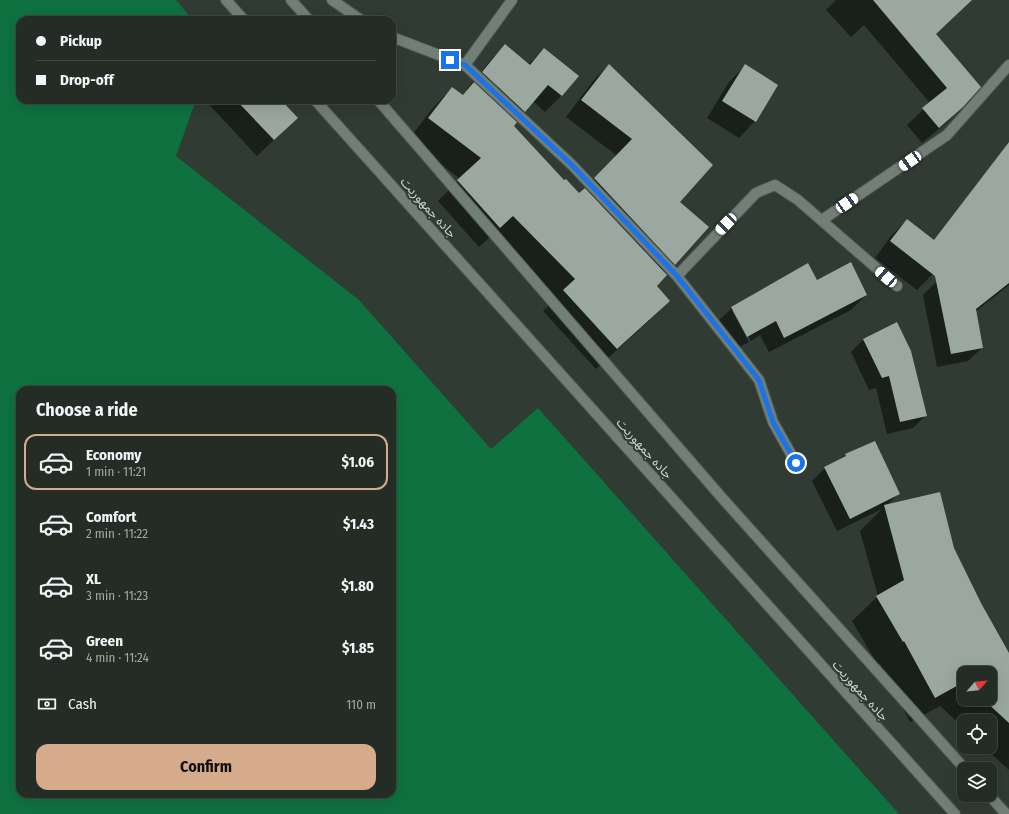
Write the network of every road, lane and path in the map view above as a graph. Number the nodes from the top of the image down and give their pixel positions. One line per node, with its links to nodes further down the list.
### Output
1 (226, 0): 5 (main road)
2 (291, 0): 6 (main road)
3 (332, 0): 7 (main road)
4 (512, 0): 9 (main road)
5 (240, 16)
6 (305, 16)
7 (355, 16)
8 (396, 39): 9 (main road)
9 (465, 65): 14 (main road)
10 (1009, 65): 13 (main road)
11 (319, 104): 19 (main road, جاده جمهوریت)
12 (381, 104): 17 (main road, جاده جمهوریت)
13 (822, 220): 14 (main road); 15 (main road)
14 (677, 276): 16 (main road)
15 (897, 286)
16 (796, 463)
17 (959, 762)
18 (995, 802): 20 (main road)
19 (955, 814)
20 (1006, 814)

